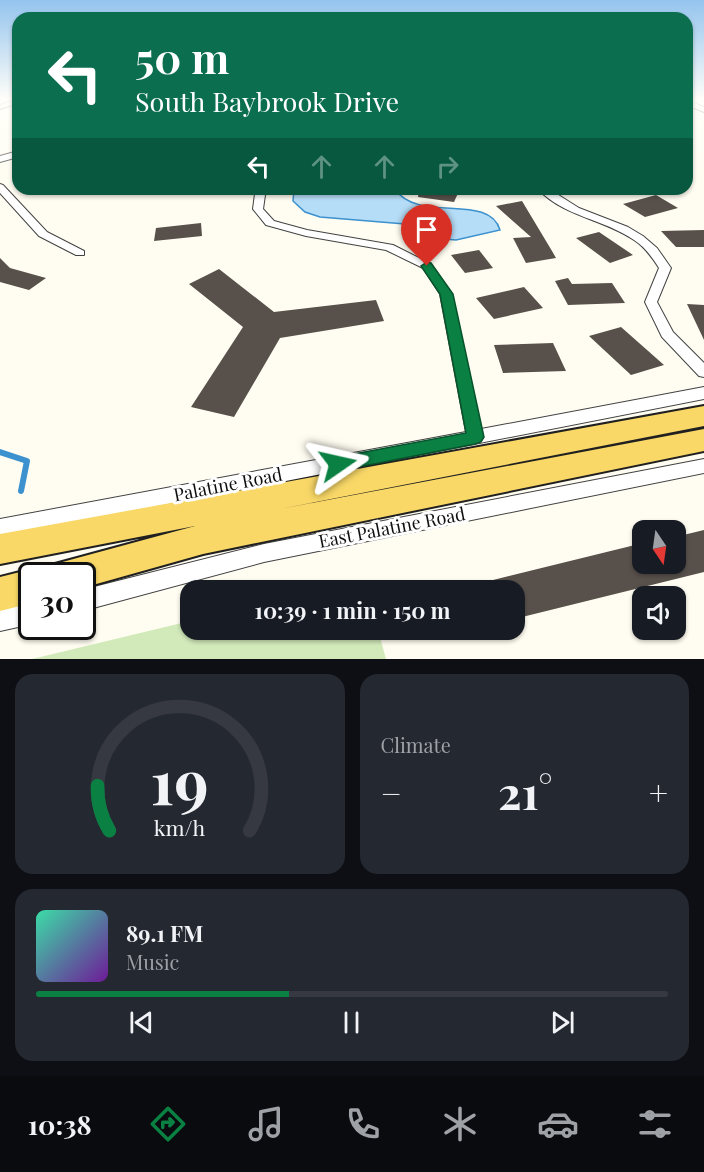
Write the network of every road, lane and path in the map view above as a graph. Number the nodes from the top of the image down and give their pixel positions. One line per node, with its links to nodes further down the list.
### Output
1 (0, 188): 4 (street)
2 (260, 195): 8 (street)
3 (550, 195): 5 (street)
4 (80, 253)
5 (704, 372)
6 (704, 393): 8 (street, Palatine Road)
7 (704, 416): 12 (main road, Palatine Road)
8 (475, 437): 11 (street, Palatine Road)
9 (704, 440): 13 (main road)
10 (704, 466): 16 (street, East Palatine Road)
11 (0, 528)
12 (0, 549)
13 (96, 568)
14 (18, 590): 15 (main road)
15 (0, 594)
16 (96, 597)
17 (18, 616): 18 (street)
18 (0, 620)

